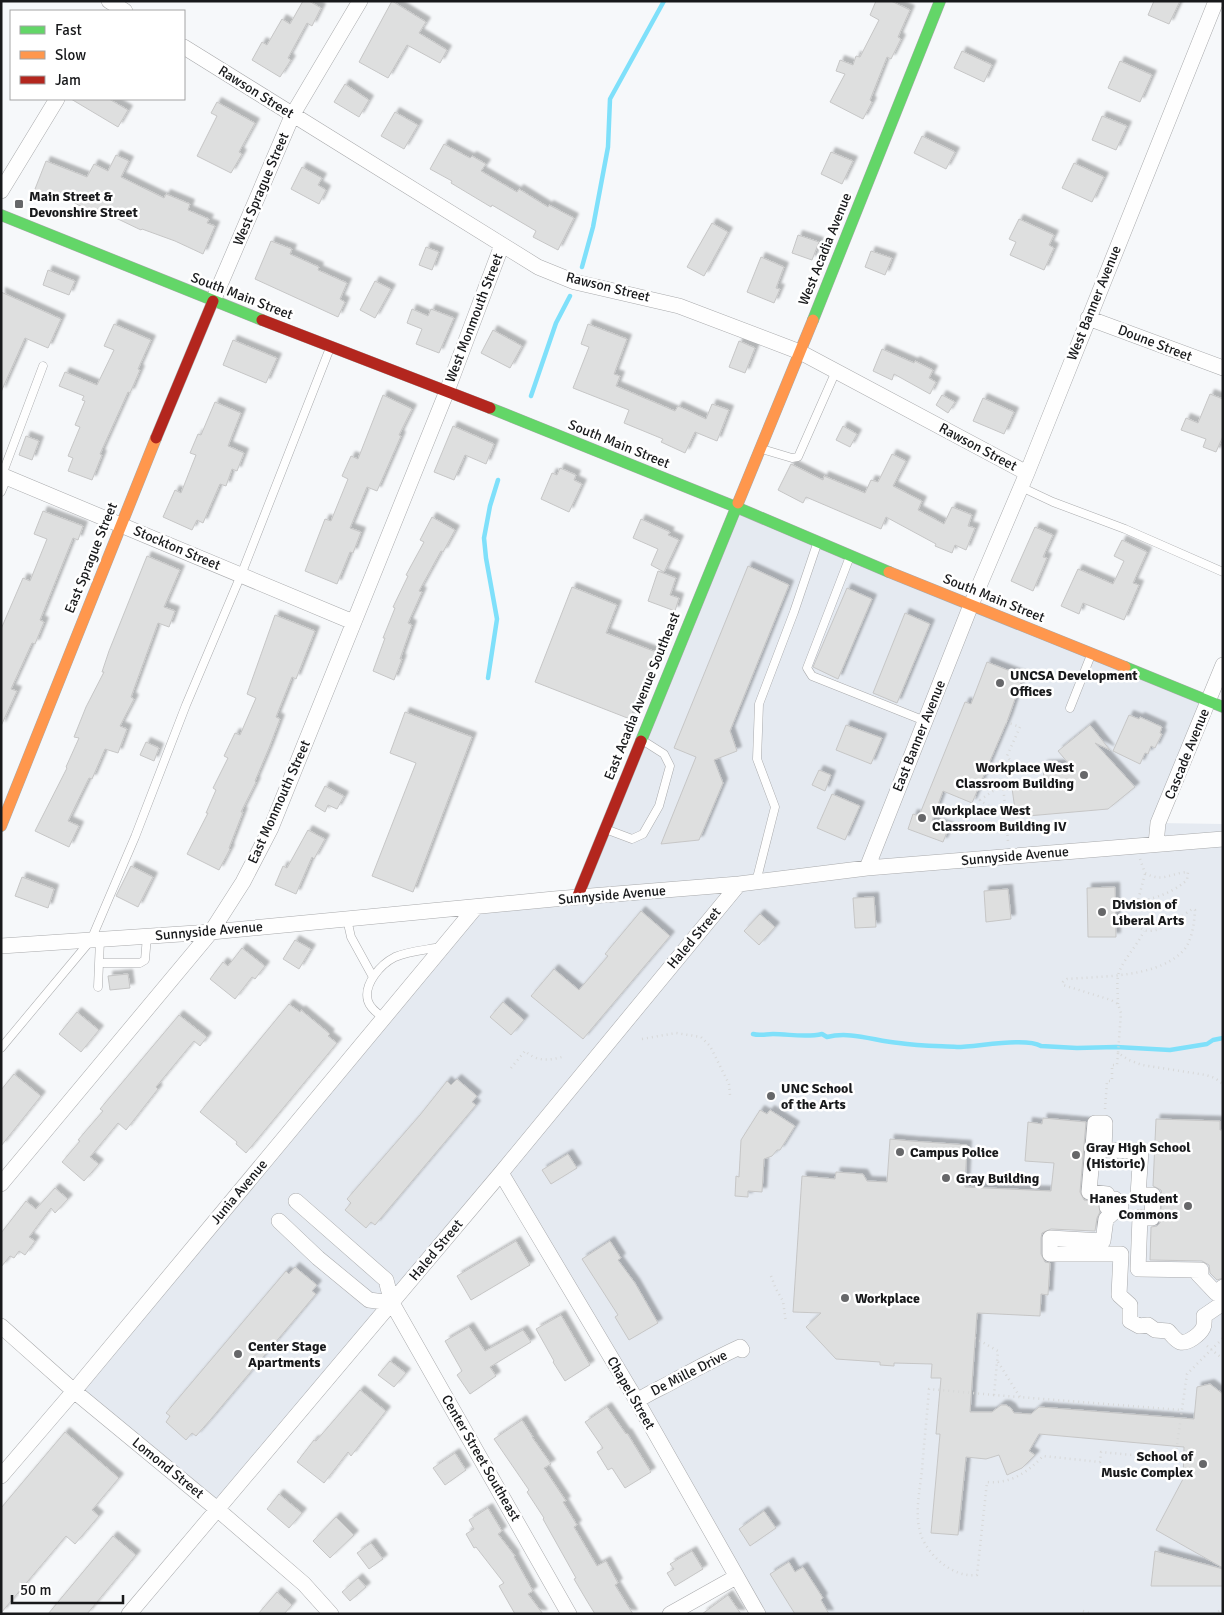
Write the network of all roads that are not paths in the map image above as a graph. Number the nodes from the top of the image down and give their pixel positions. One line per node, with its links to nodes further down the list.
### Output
1 (360, 1): 6 (street, West Sprague Street)
2 (940, 1): 13 (main road, West Acadia Avenue)
3 (1216, 1): 11 (street, West Banner Avenue)
4 (185, 48): 6 (street, Rawson Street)
5 (56, 100): 7 (street)
6 (293, 114): 9 (street, Rawson Street); 10 (street, West Sprague Street)
7 (1, 192)
8 (1, 215): 10 (main road, South Main Street)
9 (502, 246): 13 (street, Rawson Street); 17 (street, West Monmouth Street)
10 (213, 302): 12 (main road, South Main Street); 23 (main road, East Sprague Street)
11 (1088, 318): 15 (street, Doune Street); 20 (street, West Banner Avenue)
12 (331, 347): 17 (main road, South Main Street); 27 (lane)
13 (800, 352): 16 (street, Rawson Street); 18 (main road, West Acadia Avenue)
14 (43, 366): 19 (lane)
15 (1223, 368)
16 (836, 371): 18 (lane); 20 (street, Rawson Street)
17 (446, 391): 22 (main road, South Main Street); 29 (street, East Monmouth Street)
18 (760, 448): 22 (main road, West Acadia Avenue)
19 (3, 476): 21 (lane); 23 (street, Stockton Street)
20 (1024, 480): 26 (lane); 28 (street, West Banner Avenue)
21 (1, 492)
22 (736, 507): 24 (main road, South Main Street); 36 (main road, East Acadia Avenue Southeast)
23 (120, 525): 27 (street, Stockton Street); 37 (main road, East Sprague Street)
24 (817, 543): 25 (main road, South Main Street); 42 (lane)
25 (850, 556): 28 (main road, South Main Street); 35 (lane)
26 (1223, 572)
27 (241, 575): 29 (street, Stockton Street); 49 (lane)
28 (971, 605): 30 (main road, South Main Street); 35 (street, East Banner Avenue)
29 (353, 622): 47 (street, East Monmouth Street)
30 (1091, 654): 32 (main road, South Main Street); 34 (lane)
31 (1223, 665): 32 (street, Cascade Avenue)
32 (1208, 701): 33 (main road, South Main Street); 40 (street, Cascade Avenue)
33 (1223, 707)
34 (1070, 708)
35 (925, 721): 41 (street, East Banner Avenue)
36 (640, 739): 38 (main road, East Acadia Avenue Southeast); 38 (lane)
37 (1, 826)
38 (604, 828): 44 (main road, East Acadia Avenue Southeast)
39 (1223, 839): 40 (street, Sunnyside Avenue)
40 (1156, 844): 41 (street, Sunnyside Avenue)
41 (867, 868): 42 (street, Sunnyside Avenue)
42 (756, 882): 43 (street, Sunnyside Avenue)
43 (739, 884): 44 (street, Sunnyside Avenue); 57 (street, Haled Street)
44 (576, 898): 45 (street, Sunnyside Avenue)
45 (476, 907): 46 (street, Sunnyside Avenue); 51 (street, Junia Avenue)
46 (347, 919): 47 (street, Sunnyside Avenue); 53 (lane)
47 (211, 932): 48 (street, Sunnyside Avenue); 58 (street, East Monmouth Street)
48 (148, 936): 49 (street, Sunnyside Avenue); 52 (lane)
49 (96, 940): 50 (street, Sunnyside Avenue); 52 (lane); 56 (lane)
50 (1, 946)
51 (443, 946): 53 (lane); 55 (street, Junia Avenue)
52 (99, 963): 54 (lane)
53 (373, 977): 55 (lane)
54 (98, 987)
55 (384, 1018): 66 (street, Junia Avenue)
56 (1, 1048)
57 (501, 1173): 63 (street, Haled Street); 67 (street, Chapel Street)
58 (1, 1184)
59 (296, 1201): 63 (street, Center Street Southeast)
60 (279, 1221): 63 (street)
61 (1223, 1287): 62 (street)
62 (1223, 1302)
63 (392, 1303): 69 (street, Haled Street); 73 (street, Center Street Southeast)
64 (1, 1326): 66 (street, Lomond Street)
65 (742, 1350): 67 (street, De Mille Drive)
66 (74, 1391): 68 (street, Junia Avenue); 69 (street, Lomond Street)
67 (637, 1401): 70 (street, Chapel Street)
68 (1, 1476)
69 (218, 1509): 71 (street, Haled Street); 72 (street, Lomond Street)
70 (736, 1577): 74 (street); 75 (street, Chapel Street)
71 (129, 1614)
72 (331, 1614)
73 (570, 1614)
74 (670, 1614)
75 (758, 1614)

